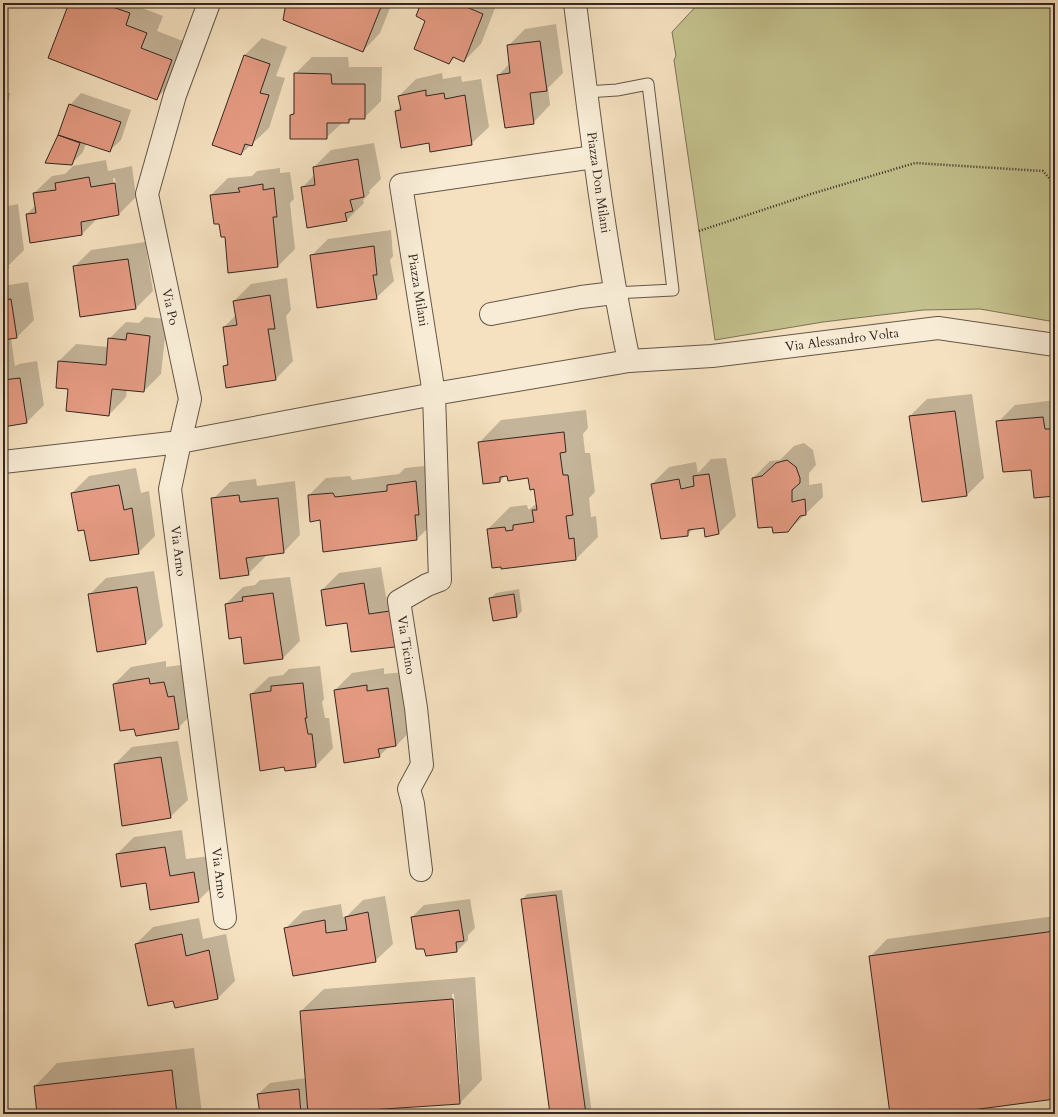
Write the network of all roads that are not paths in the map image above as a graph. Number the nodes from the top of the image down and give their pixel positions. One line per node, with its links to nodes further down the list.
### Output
1 (209, 3): 10 (street, Via Po)
2 (575, 3): 3 (street, Piazza Don Milani)
3 (586, 92): 4 (street, Piazza Don Milani); 5 (lane)
4 (594, 158): 5 (street, Piazza Don Milani); 9 (street, Piazza Milani)
5 (614, 293): 6 (street); 8 (street, Piazza Don Milani)
6 (491, 314)
7 (1055, 345): 8 (street, Via Alessandro Volta)
8 (629, 361): 9 (street)
9 (434, 394): 10 (street); 12 (street, Via Ticino)
10 (180, 442): 11 (street); 13 (street, Via Arno)
11 (3, 462)
12 (421, 870)
13 (225, 918)

